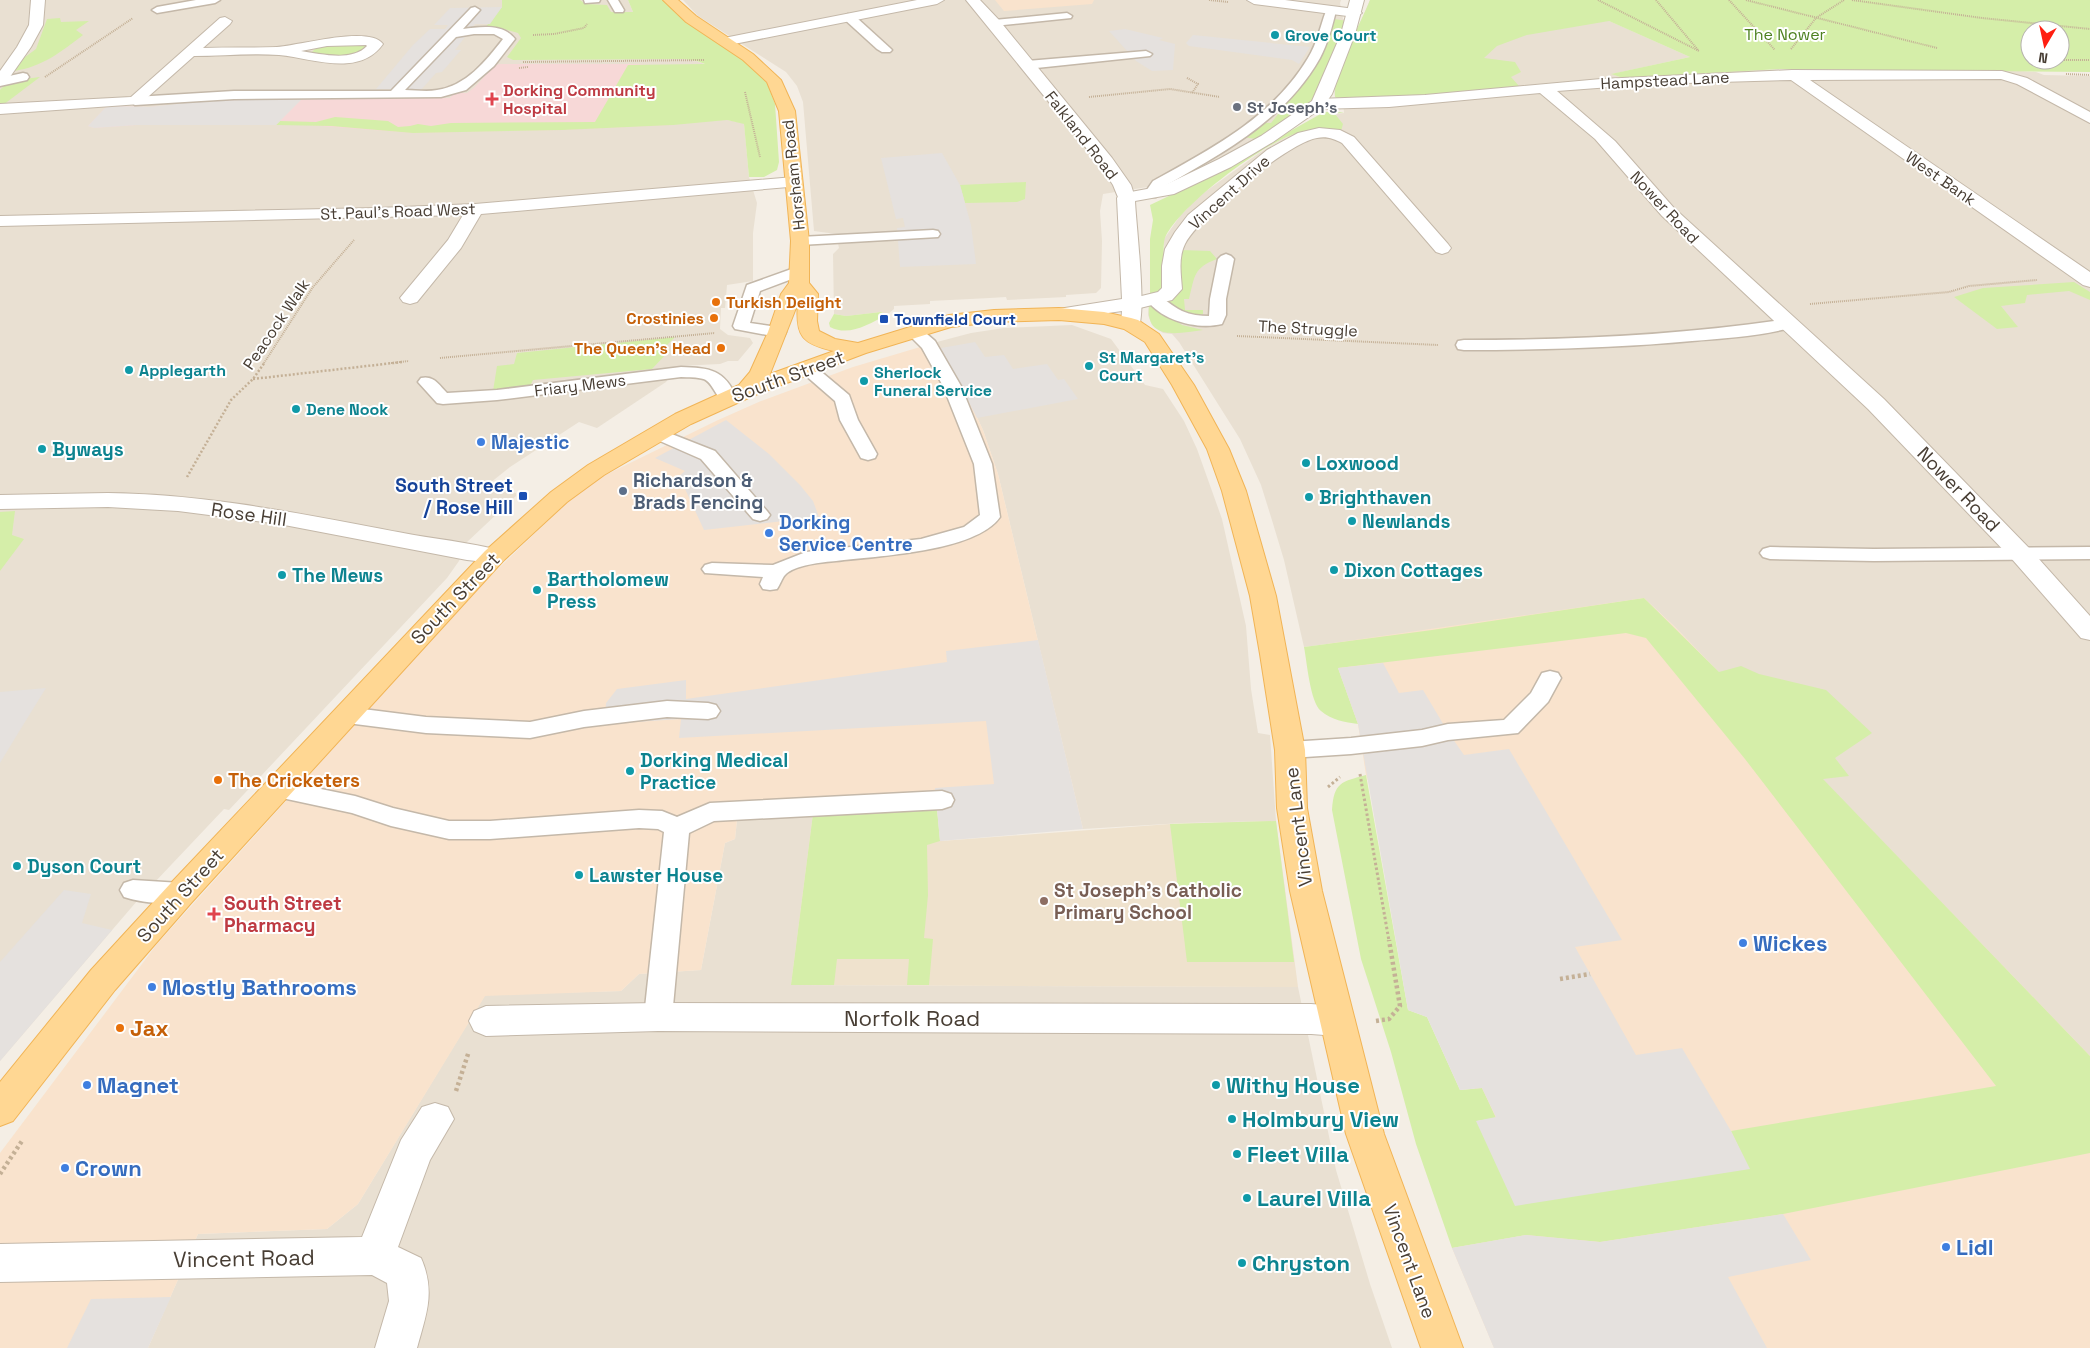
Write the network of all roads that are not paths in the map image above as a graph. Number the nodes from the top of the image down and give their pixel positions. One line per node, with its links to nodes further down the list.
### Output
1 (38, 0): 26 (street)
2 (215, 0): 12 (lane)
3 (595, 0): 9 (lane)
4 (613, 0): 14 (lane)
5 (670, 0): 22 (main road, Horsham Road)
6 (937, 0): 15 (street)
7 (973, 0): 20 (street, Falkland Road)
8 (1254, 0): 16 (street)
9 (589, 1)
10 (855, 2): 15 (street)
11 (1356, 7): 16 (street); 36 (street)
12 (157, 10)
13 (475, 10): 21 (lane)
14 (619, 10)
15 (883, 10): 18 (street)
16 (1331, 11): 40 (lane)
17 (1067, 16): 20 (lane)
18 (848, 17): 22 (street); 24 (lane)
19 (225, 21): 25 (street)
20 (994, 22): 29 (street, Falkland Road)
21 (452, 34): 34 (lane); 34 (lane)
22 (724, 42): 39 (main road, Horsham Road)
23 (279, 50): 23 (street); 25 (street)
24 (886, 50)
25 (190, 52): 35 (street)
26 (20, 53): 28 (street); 32 (street)
27 (1146, 54): 29 (lane)
28 (0, 55)
29 (1027, 65): 41 (street, Falkland Road)
30 (1792, 74): 33 (street, Hampstead Lane); 38 (street, Hampstead Lane); 49 (street, West Bank)
31 (23, 77): 32 (lane)
32 (0, 82)
33 (1544, 89): 36 (street, Hampstead Lane); 53 (street, Nower Road)
34 (395, 94): 35 (lane)
35 (135, 100): 37 (street)
36 (1318, 104): 40 (street)
37 (2, 109)
38 (2090, 118)
39 (794, 182): 42 (street, St. Paul's Road West); 45 (main road, Horsham Road)
40 (1152, 194): 41 (street)
41 (1126, 198): 52 (street, Falkland Road)
42 (474, 209): 43 (street, St. Paul's Road West); 50 (street)
43 (0, 221)
44 (933, 234): 45 (lane)
45 (800, 242): 48 (main road, Horsham Road)
46 (1442, 248): 51 (street, Vincent Drive)
47 (1226, 259): 51 (lane)
48 (800, 278): 54 (main road, Horsham Road); 54 (lane); 57 (main road)
49 (2087, 279)
50 (410, 298)
51 (1155, 300): 52 (street)
52 (1132, 314): 55 (main road, South Street); 74 (main road, Vincent Lane)
53 (1788, 324): 56 (lane); 66 (street, Nower Road)
54 (778, 332): 60 (main road, Horsham Road)
55 (914, 332): 57 (main road, South Street); 69 (lane)
56 (1464, 345)
57 (859, 349): 58 (main road, South Street)
58 (806, 368): 60 (main road, South Street); 62 (lane)
59 (427, 382): 60 (lane, Friary Mews)
60 (737, 394): 61 (main road, South Street)
61 (659, 434): 64 (lane); 68 (main road, South Street)
62 (868, 454)
63 (0, 502): 68 (street, Rose Hill)
64 (760, 515)
65 (1770, 553): 66 (lane, Nower Road)
66 (2020, 553): 67 (lane, Nower Road); 70 (street, Nower Road)
67 (2090, 553)
68 (494, 556): 73 (main road, South Street)
69 (712, 569)
70 (2090, 632)
71 (1550, 678): 74 (lane)
72 (708, 711): 73 (lane)
73 (346, 715): 75 (main road, South Street)
74 (1290, 750): 82 (main road, Vincent Lane)
75 (276, 789): 77 (lane); 79 (main road, South Street)
76 (942, 800): 77 (lane)
77 (677, 828): 80 (lane)
78 (133, 890): 79 (lane)
79 (181, 893): 83 (main road, South Street)
80 (658, 1017): 81 (street, Norfolk Road); 82 (street, Norfolk Road)
81 (486, 1021)
82 (1338, 1021): 88 (main road, Vincent Lane)
83 (0, 1110)
84 (435, 1119): 85 (street)
85 (375, 1256): 86 (street, Vincent Road); 87 (street, Vincent Road)
86 (0, 1263)
87 (396, 1348)
88 (1442, 1348)

